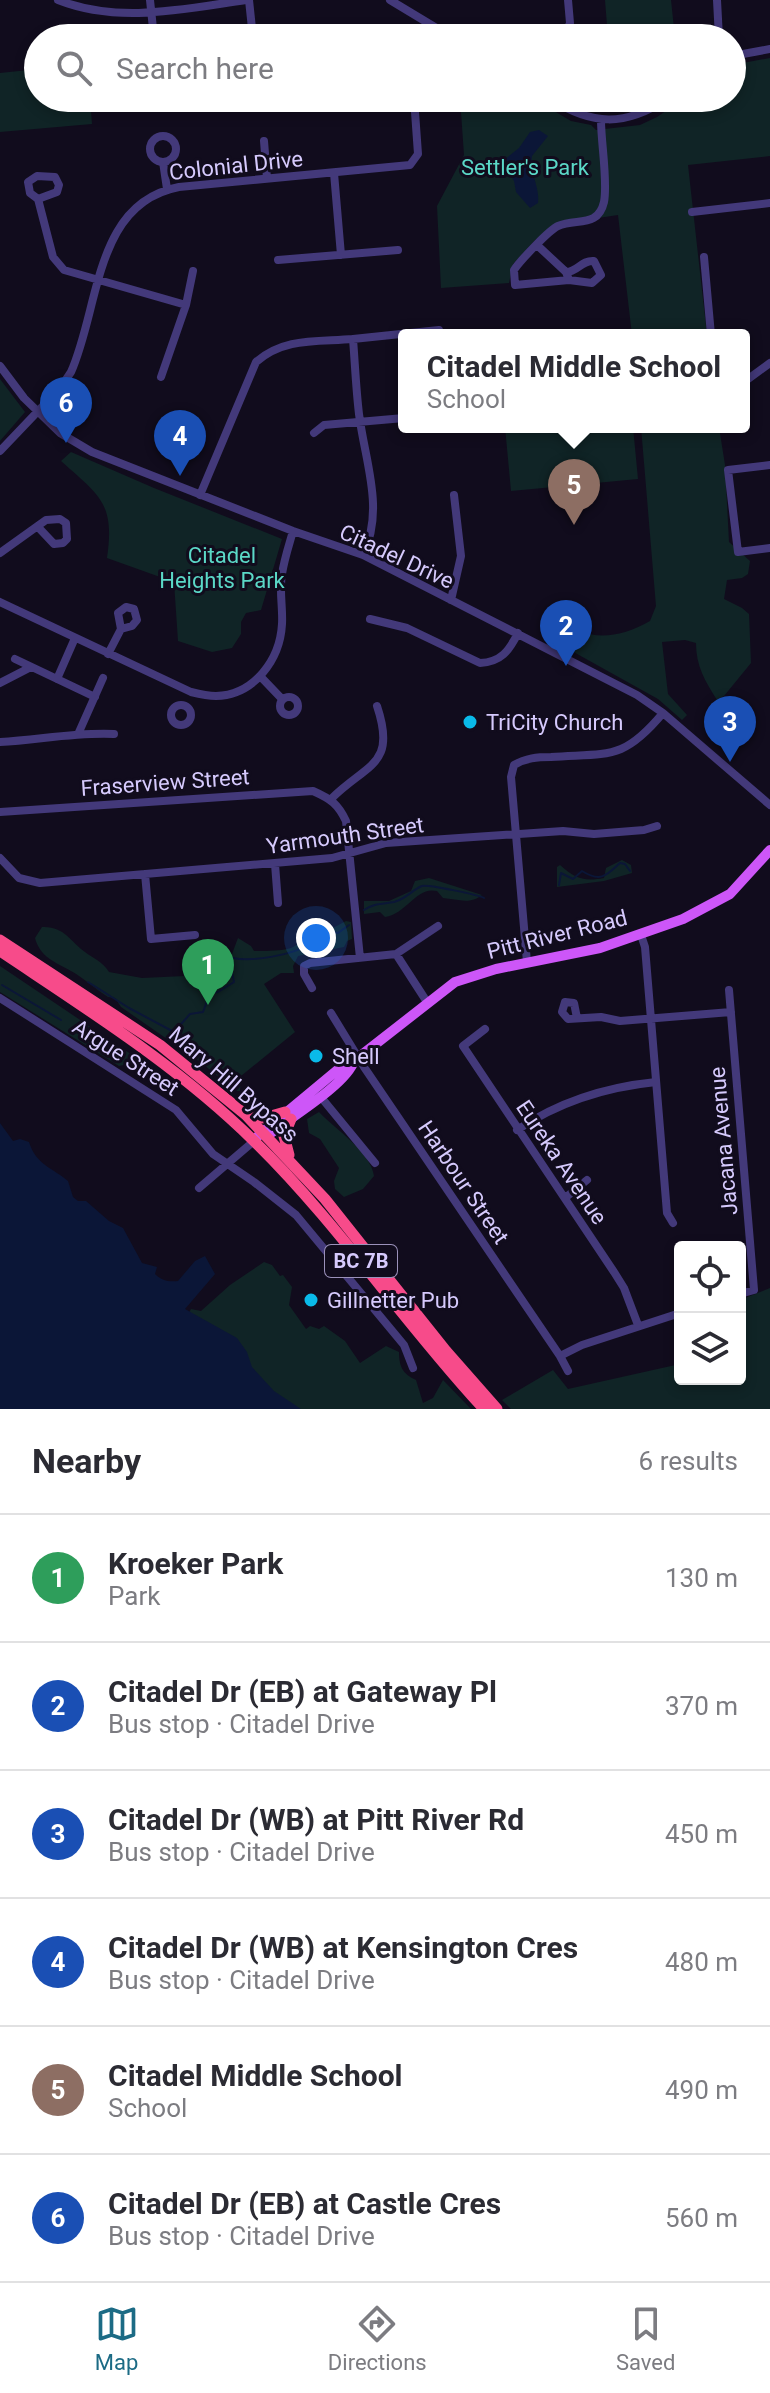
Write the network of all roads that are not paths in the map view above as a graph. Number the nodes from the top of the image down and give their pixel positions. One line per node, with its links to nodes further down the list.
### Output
1 (58, 0): 7 (street)
2 (150, 0): 7 (street)
3 (247, 0): 7 (street); 9 (street)
4 (390, 0): 10 (street)
5 (568, 0): 11 (street)
6 (717, 0): 12 (street)
7 (151, 13): 8 (street)
8 (152, 24)
9 (251, 24)
10 (427, 24)
11 (570, 24)
12 (718, 24)
13 (770, 49): 14 (street)
14 (746, 53)
15 (415, 112): 21 (street, Colonial Drive)
16 (575, 112): 18 (street)
17 (644, 112): 18 (street)
18 (601, 120): 27 (street)
19 (264, 141): 22 (street)
20 (163, 162): 23 (street)
21 (334, 173): 22 (street, Colonial Drive); 29 (street)
22 (267, 178): 23 (street, Colonial Drive)
23 (167, 189): 33 (street, Colonial Drive)
24 (38, 199): 33 (street)
25 (770, 203): 26 (street)
26 (692, 212)
27 (538, 246): 27 (street)
28 (398, 250): 29 (street)
29 (341, 255): 31 (street)
30 (704, 257): 35 (street)
31 (278, 260)
32 (193, 271): 34 (street)
33 (99, 282): 34 (street); 42 (street, Colonial Drive)
34 (186, 305): 40 (street)
35 (710, 329)
36 (398, 334): 37 (street)
37 (353, 339): 44 (street); 48 (street)
38 (770, 363): 41 (street)
39 (0, 366): 42 (street, Citadel Drive)
40 (161, 377)
41 (750, 378)
42 (39, 411): 46 (street, Colonial Drive); 48 (street, Citadel Drive)
43 (398, 419): 44 (street)
44 (361, 422): 45 (street); 54 (street)
45 (314, 433)
46 (0, 451)
47 (770, 465): 52 (street)
48 (200, 495): 51 (street, Citadel Drive)
49 (454, 495): 55 (street)
50 (38, 527): 53 (street)
51 (293, 531): 54 (street, Citadel Drive); 64 (street)
52 (770, 548)
53 (0, 553)
54 (363, 555): 55 (street, Citadel Drive)
55 (451, 600): 59 (street, Citadel Drive)
56 (0, 602): 60 (street)
57 (370, 619): 59 (street)
58 (121, 629): 61 (street)
59 (518, 633): 73 (street, Citadel Drive)
60 (75, 638): 61 (street); 66 (street)
61 (108, 654): 68 (street)
62 (15, 659): 63 (street)
63 (31, 667): 66 (street); 67 (street)
64 (260, 676): 68 (street); 70 (street)
65 (103, 678): 69 (street)
66 (57, 679): 69 (street)
67 (0, 683)
68 (191, 692): 71 (street)
69 (95, 697): 74 (street)
70 (282, 699)
71 (184, 706)
72 (377, 706): 77 (street)
73 (663, 713): 80 (street, Citadel Drive); 83 (street)
74 (79, 732): 75 (street); 76 (street)
75 (114, 734)
76 (0, 742)
77 (378, 758): 78 (street); 79 (street)
78 (388, 764)
79 (331, 799): 81 (street, Fraserview Street); 85 (street)
80 (770, 805)
81 (0, 812)
82 (657, 826): 83 (street, Yarmouth Street)
83 (515, 836): 85 (street, Yarmouth Street); 97 (street)
84 (770, 850): 92 (main road, Pitt River Road)
85 (349, 852): 87 (street, Yarmouth Street); 96 (street)
86 (0, 858): 88 (street, Yarmouth Street)
87 (275, 864): 88 (street, Yarmouth Street); 89 (street)
88 (145, 874): 91 (street)
89 (278, 903)
90 (438, 926): 95 (street)
91 (195, 935)
92 (641, 935): 97 (main road, Pitt River Road); 105 (street)
93 (0, 940): 110 (highway, Mary Hill Bypass / BC 7B)
94 (0, 951): 113 (highway, Mary Hill Bypass / BC 7B)
95 (396, 954): 96 (street); 101 (street)
96 (360, 958): 98 (street)
97 (527, 962): 101 (main road, Pitt River Road)
98 (312, 988)
99 (729, 990): 102 (street, Jacana Avenue)
100 (0, 998): 116 (street, Argue Street)
101 (427, 1002): 107 (main road, Pitt River Road)
102 (731, 1012): 105 (street); 121 (street, Jacana Avenue)
103 (331, 1013): 107 (street, Harbour Street)
104 (577, 1018): 105 (street)
105 (651, 1019): 108 (street)
106 (485, 1029): 112 (street, Eureka Avenue)
107 (356, 1059): 109 (main road, Pitt River Road); 124 (street, Harbour Street)
108 (656, 1082): 112 (street); 120 (street)
109 (320, 1090): 111 (main road, Pitt River Road); 115 (street)
110 (246, 1115): 111 (highway); 113 (highway, Mary Hill Bypass / BC 7B)
111 (288, 1116): 113 (main road, Pitt River Road); 114 (highway)
112 (517, 1130): 119 (street, Eureka Avenue)
113 (261, 1136): 114 (highway, Mary Hill Bypass / BC 7B); 116 (street, Pitt River Road); 127 (highway, Mary Hill Bypass / BC 7B)
114 (290, 1160): 128 (highway, Mary Hill Bypass / BC 7B)
115 (375, 1163)
116 (227, 1164): 118 (street, Pitt River Road); 125 (street, Argue Street)
117 (587, 1180): 119 (street)
118 (199, 1188)
119 (565, 1198): 123 (street, Eureka Avenue)
120 (673, 1223)
121 (746, 1292)
122 (674, 1315): 123 (street)
123 (638, 1325): 124 (street)
124 (560, 1356): 126 (street, Harbour Street)
125 (413, 1368)
126 (568, 1371)
127 (484, 1409)
128 (497, 1409)

